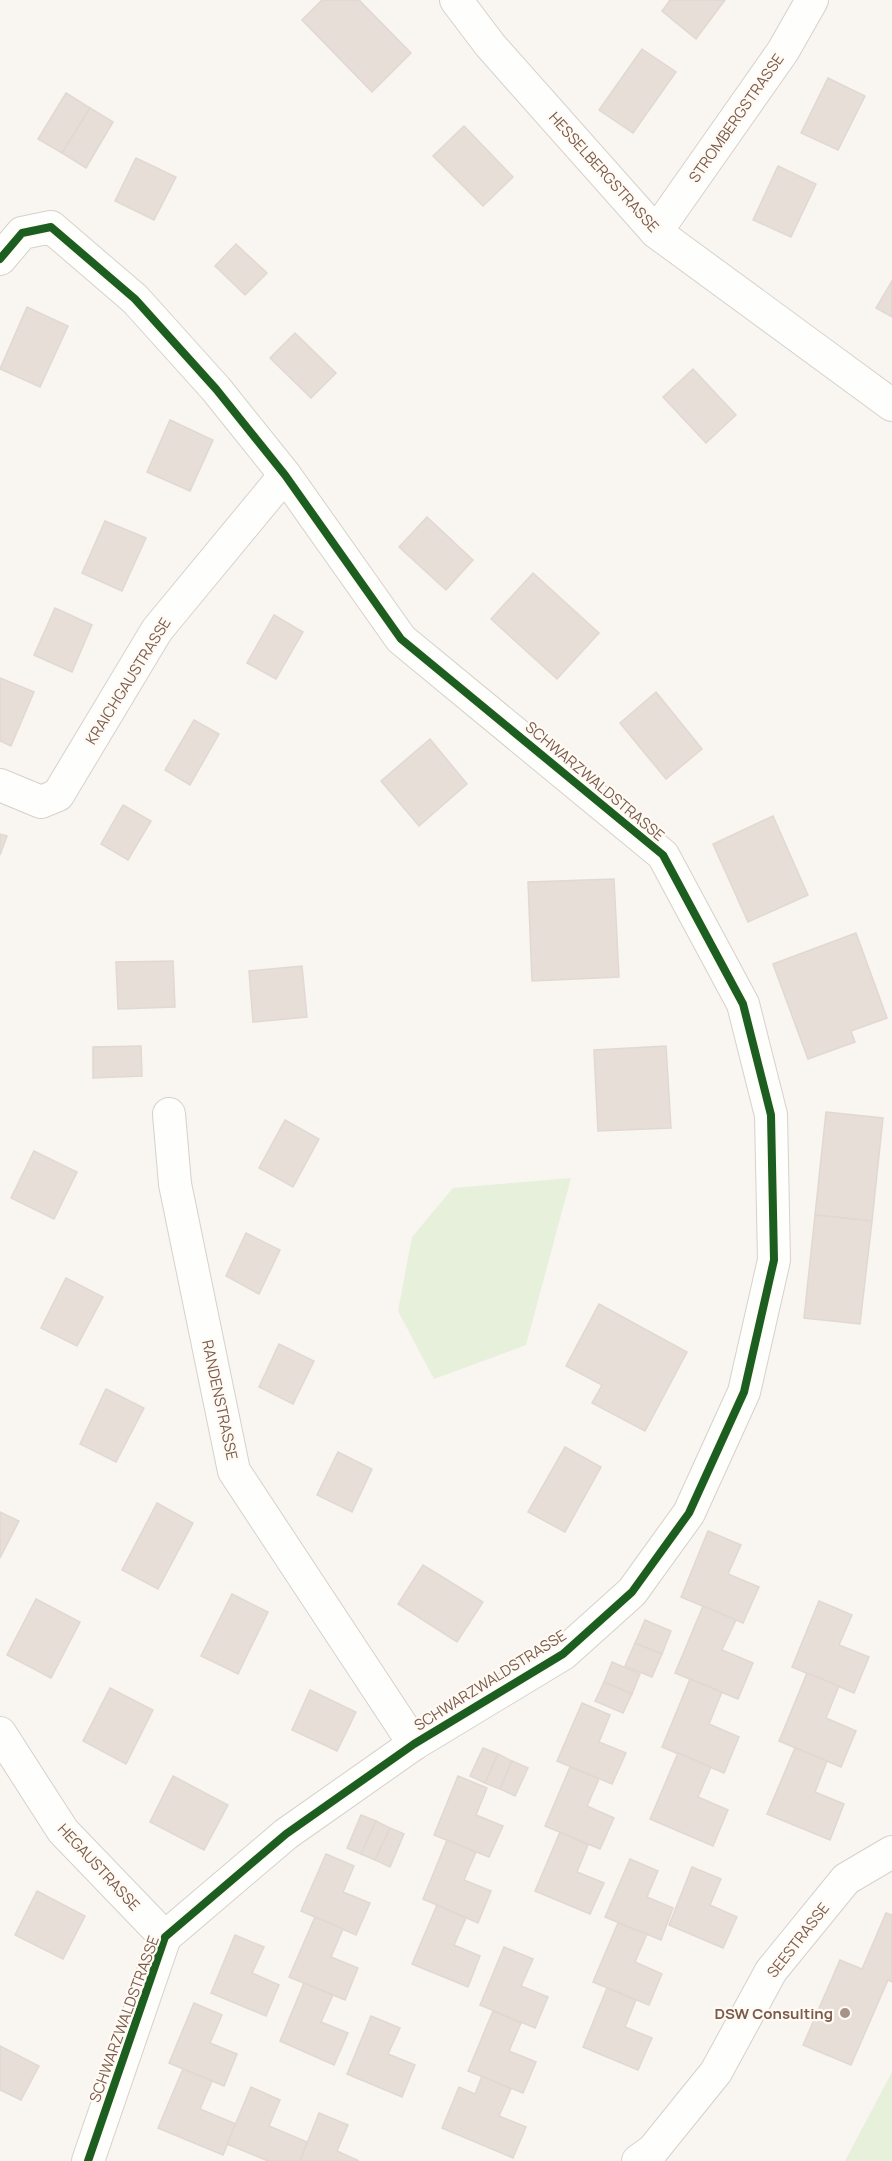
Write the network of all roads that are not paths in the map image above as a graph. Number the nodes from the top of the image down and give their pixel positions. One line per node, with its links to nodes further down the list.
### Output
1 (456, 0): 3 (street, HESSELBERGSTRASSE)
2 (812, 0): 3 (street, STROMBERGSTRASSE)
3 (656, 232): 5 (street, HESSELBERGSTRASSE)
4 (0, 259): 6 (street, SCHWARZWALDSTRASSE)
5 (892, 405)
6 (285, 475): 7 (street, KRAICHGAUSTRASSE); 10 (street, SCHWARZWALDSTRASSE)
7 (0, 785)
8 (169, 1114): 10 (street, RANDENSTRASSE)
9 (0, 1732): 12 (street, HEGAUSTRASSE)
10 (414, 1744): 12 (street, SCHWARZWALDSTRASSE)
11 (892, 1852): 14 (street, SEESTRASSE)
12 (165, 1937): 13 (street, SCHWARZWALDSTRASSE)
13 (88, 2161)
14 (638, 2161)

